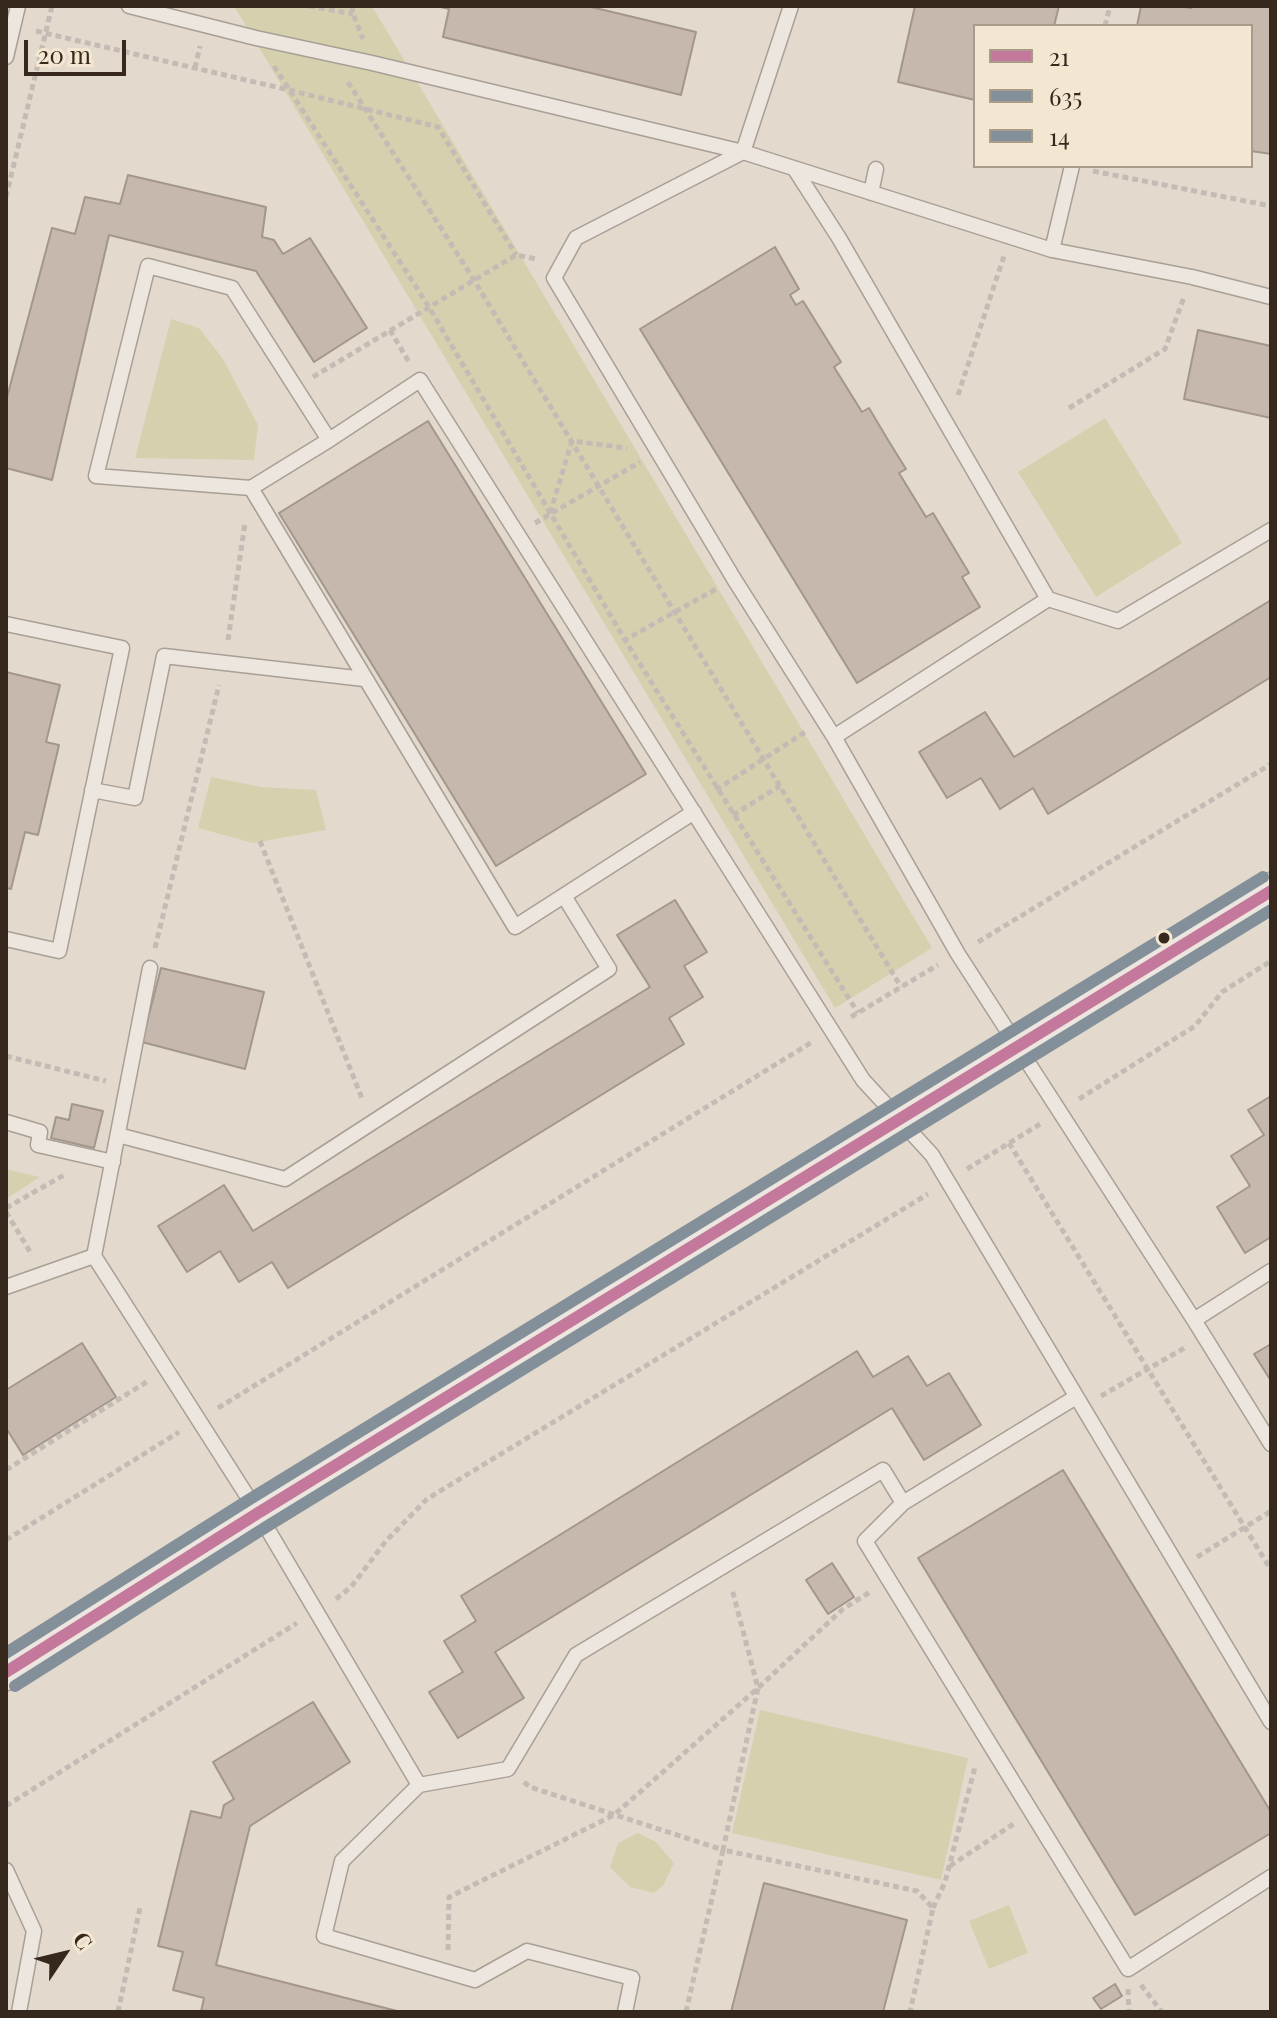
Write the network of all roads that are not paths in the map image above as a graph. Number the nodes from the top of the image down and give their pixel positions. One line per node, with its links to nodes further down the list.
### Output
1 (18, 6): 4 (lane)
2 (129, 6): 5 (lane)
3 (791, 6): 5 (lane)
4 (6, 57)
5 (743, 152): 6 (lane); 18 (lane)
6 (794, 168): 9 (lane); 15 (lane)
7 (1072, 168): 10 (lane)
8 (876, 169): 9 (lane)
9 (871, 193): 10 (lane)
10 (1052, 250): 11 (lane)
11 (1271, 297)
12 (329, 440): 13 (lane); 13 (lane); 20 (lane)
13 (251, 488): 17 (lane)
14 (1271, 530): 15 (lane)
15 (1048, 599): 18 (lane)
16 (6, 624): 19 (lane)
17 (364, 679): 19 (lane); 22 (lane)
18 (834, 737): 25 (lane)
19 (92, 790): 23 (lane)
20 (692, 810): 22 (lane); 26 (lane)
21 (1271, 891): 25 (street)
22 (564, 896): 28 (lane)
23 (6, 939)
24 (150, 968): 28 (lane)
25 (1018, 1047): 26 (street); 33 (lane)
26 (900, 1119): 34 (lane); 37 (street)
27 (6, 1122): 29 (lane)
28 (118, 1135): 29 (lane)
29 (113, 1162): 30 (lane)
30 (94, 1256): 32 (lane); 37 (lane)
31 (1271, 1271): 33 (lane)
32 (6, 1287)
33 (1194, 1320): 35 (lane)
34 (1080, 1402): 36 (lane); 39 (lane)
35 (1271, 1444)
36 (903, 1503): 40 (lane); 42 (lane)
37 (258, 1513): 38 (street); 40 (lane)
38 (6, 1672)
39 (1271, 1722)
40 (419, 1785): 44 (lane)
41 (6, 1870): 43 (lane)
42 (1271, 1877)
43 (19, 2012)
44 (625, 2012)

